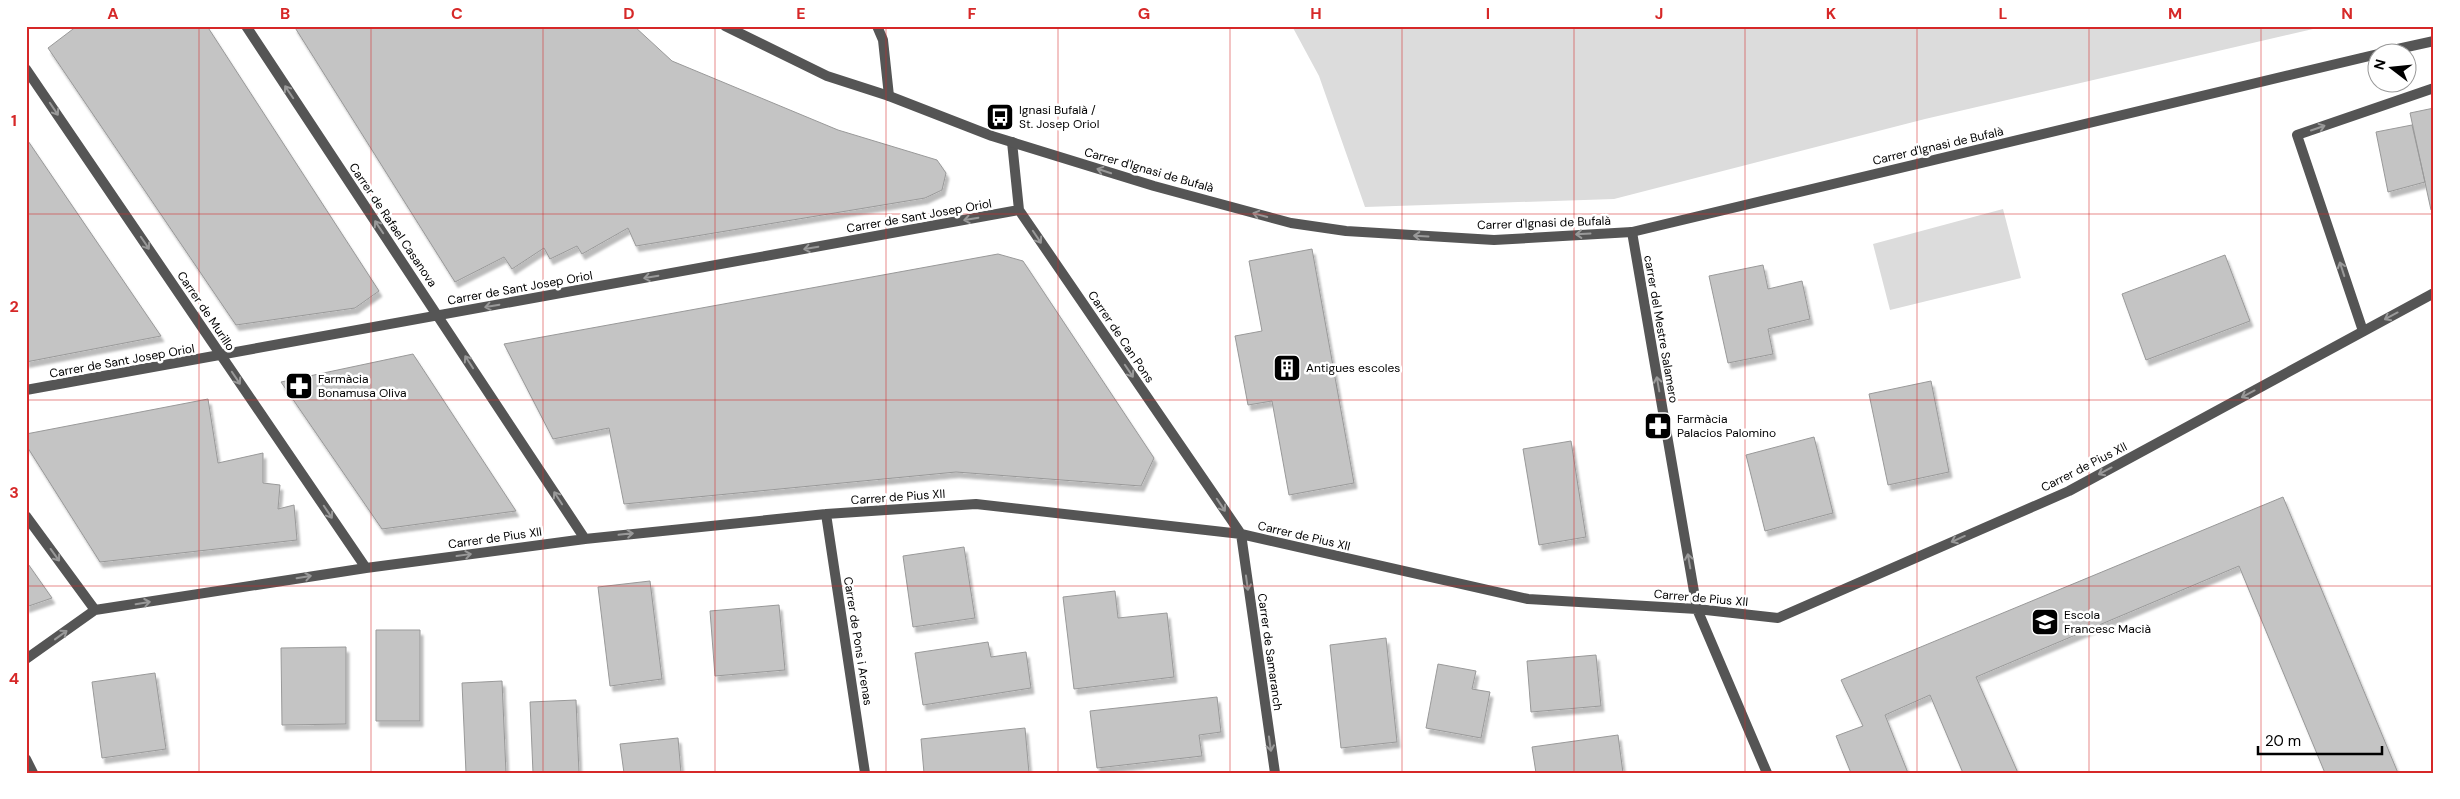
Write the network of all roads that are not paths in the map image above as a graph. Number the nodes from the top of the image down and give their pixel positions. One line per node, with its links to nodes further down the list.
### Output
1 (246, 26): 14 (street, Carrer de Rafael Casanova, one-way to 1)
2 (725, 26): 9 (street, Carrer d'Ignasi de Bufalà)
3 (877, 26): 9 (street)
4 (2433, 42): 5 (street)
5 (2418, 45)
6 (2368, 56): 12 (street, Carrer d'Ignasi de Bufalà)
7 (26, 69): 16 (street, Carrer de Murillo, one-way to 16)
8 (2434, 88): 15 (street, one-way to 8)
9 (889, 96): 10 (street, Carrer d'Ignasi de Bufalà)
10 (1012, 142): 11 (street, Carrer de Can Pons); 12 (street, Carrer d'Ignasi de Bufalà, one-way to 10)
11 (1019, 210): 14 (street, Carrer de Sant Josep Oriol, one-way to 14); 20 (street, Carrer de Can Pons, one-way to 20)
12 (1632, 232): 23 (street, carrer del Mestre Salamero, one-way to 12)
13 (2434, 293): 15 (street, Carrer de Pius XII, one-way to 15)
14 (438, 316): 16 (street, Carrer de Sant Josep Oriol); 21 (street, Carrer de Rafael Casanova, one-way to 14)
15 (2363, 332): 23 (street, Carrer de Pius XII, one-way to 23)
16 (222, 356): 17 (street, Carrer de Sant Josep Oriol); 22 (street, Carrer de Murillo, one-way to 22)
17 (26, 390)
18 (826, 514): 20 (street, Carrer de Pius XII); 21 (street, Carrer de Pius XII, one-way to 18); 28 (street, Carrer de Pons i Arenas)
19 (26, 516): 24 (street, one-way to 24)
20 (1240, 534): 23 (street, Carrer de Pius XII); 29 (street, Carrer de Samaranch, one-way to 29)
21 (585, 539): 22 (street, Carrer de Pius XII, one-way to 21)
22 (366, 568): 24 (street, Carrer de Pius XII, one-way to 22)
23 (1697, 609): 30 (street, carrer del Mestre Salamero)
24 (95, 610): 25 (street, one-way to 24)
25 (26, 660)
26 (26, 759): 27 (street)
27 (33, 773)
28 (865, 773)
29 (1275, 773)
30 (1768, 773)

